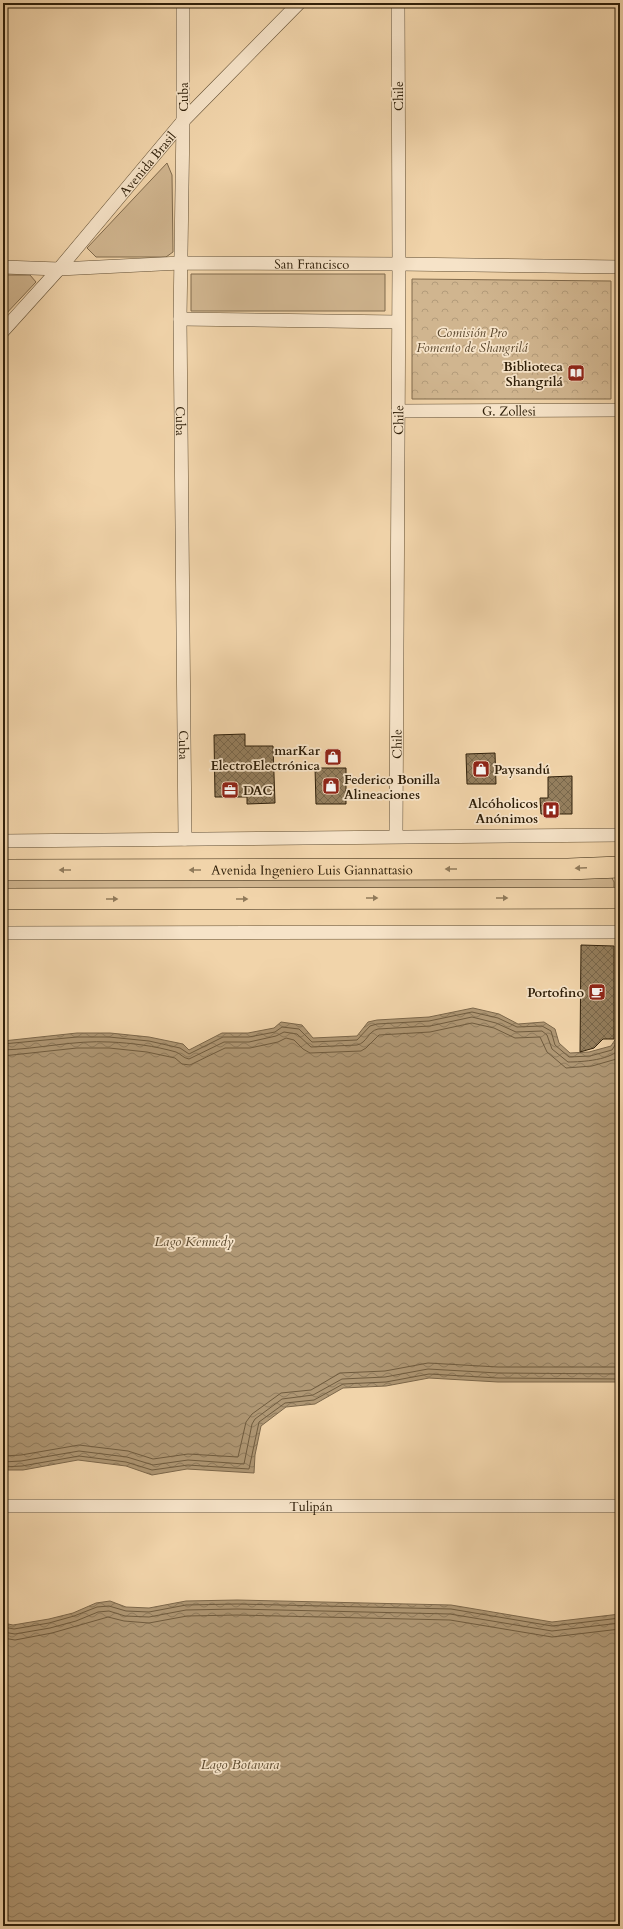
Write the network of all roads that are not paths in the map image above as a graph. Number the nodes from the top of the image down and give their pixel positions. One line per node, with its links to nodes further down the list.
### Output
1 (183, 3): 4 (street, Cuba)
2 (299, 3): 4 (street, Avenida Brasil)
3 (398, 3): 6 (street, Chile)
4 (183, 122): 5 (street, Cuba); 9 (street, Avenida Brasil)
5 (181, 263): 6 (street, San Francisco); 9 (street, San Francisco); 10 (street, Cuba)
6 (399, 264): 7 (street, San Francisco); 11 (street, Chile)
7 (620, 267)
8 (3, 268): 9 (street, San Francisco)
9 (59, 268): 12 (street, Avenida Brasil)
10 (180, 319): 11 (street); 17 (street, Cuba)
11 (398, 322): 14 (street, Chile)
12 (3, 331)
13 (620, 410): 14 (street, G. Zollesi)
14 (398, 411): 15 (street, Chile)
15 (396, 836): 16 (street); 17 (street)
16 (620, 836)
17 (185, 838): 18 (street)
18 (3, 841)
19 (620, 867): 20 (main road, Avenida Ingeniero Luis Giannattasio, one-way to 20)
20 (3, 870)
21 (620, 898): 22 (main road, one-way to 21)
22 (3, 899)
23 (620, 932): 24 (street)
24 (3, 933)
25 (3, 1506): 26 (street, Tulipán)
26 (620, 1506)

